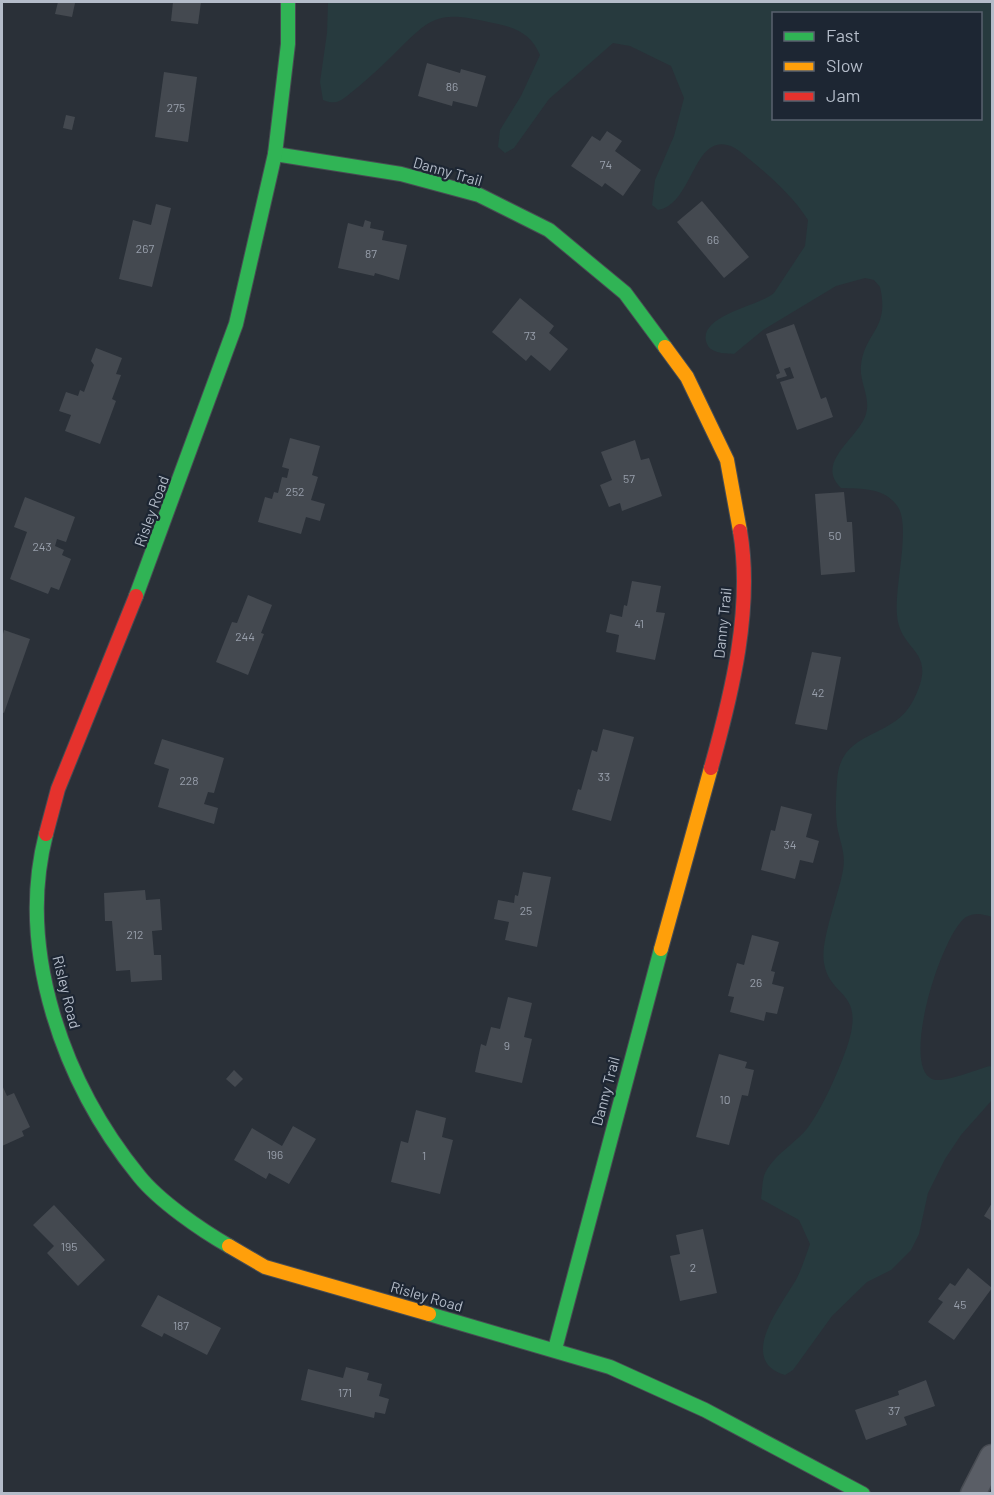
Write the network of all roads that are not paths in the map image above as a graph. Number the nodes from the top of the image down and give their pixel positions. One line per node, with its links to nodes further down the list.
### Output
1 (288, 2): 2 (street, Risley Road)
2 (275, 154): 3 (street, Danny Trail); 3 (street, Risley Road)
3 (555, 1349): 5 (street, Risley Road)
4 (993, 1457): 6 (street)
5 (863, 1494)
6 (973, 1494)

